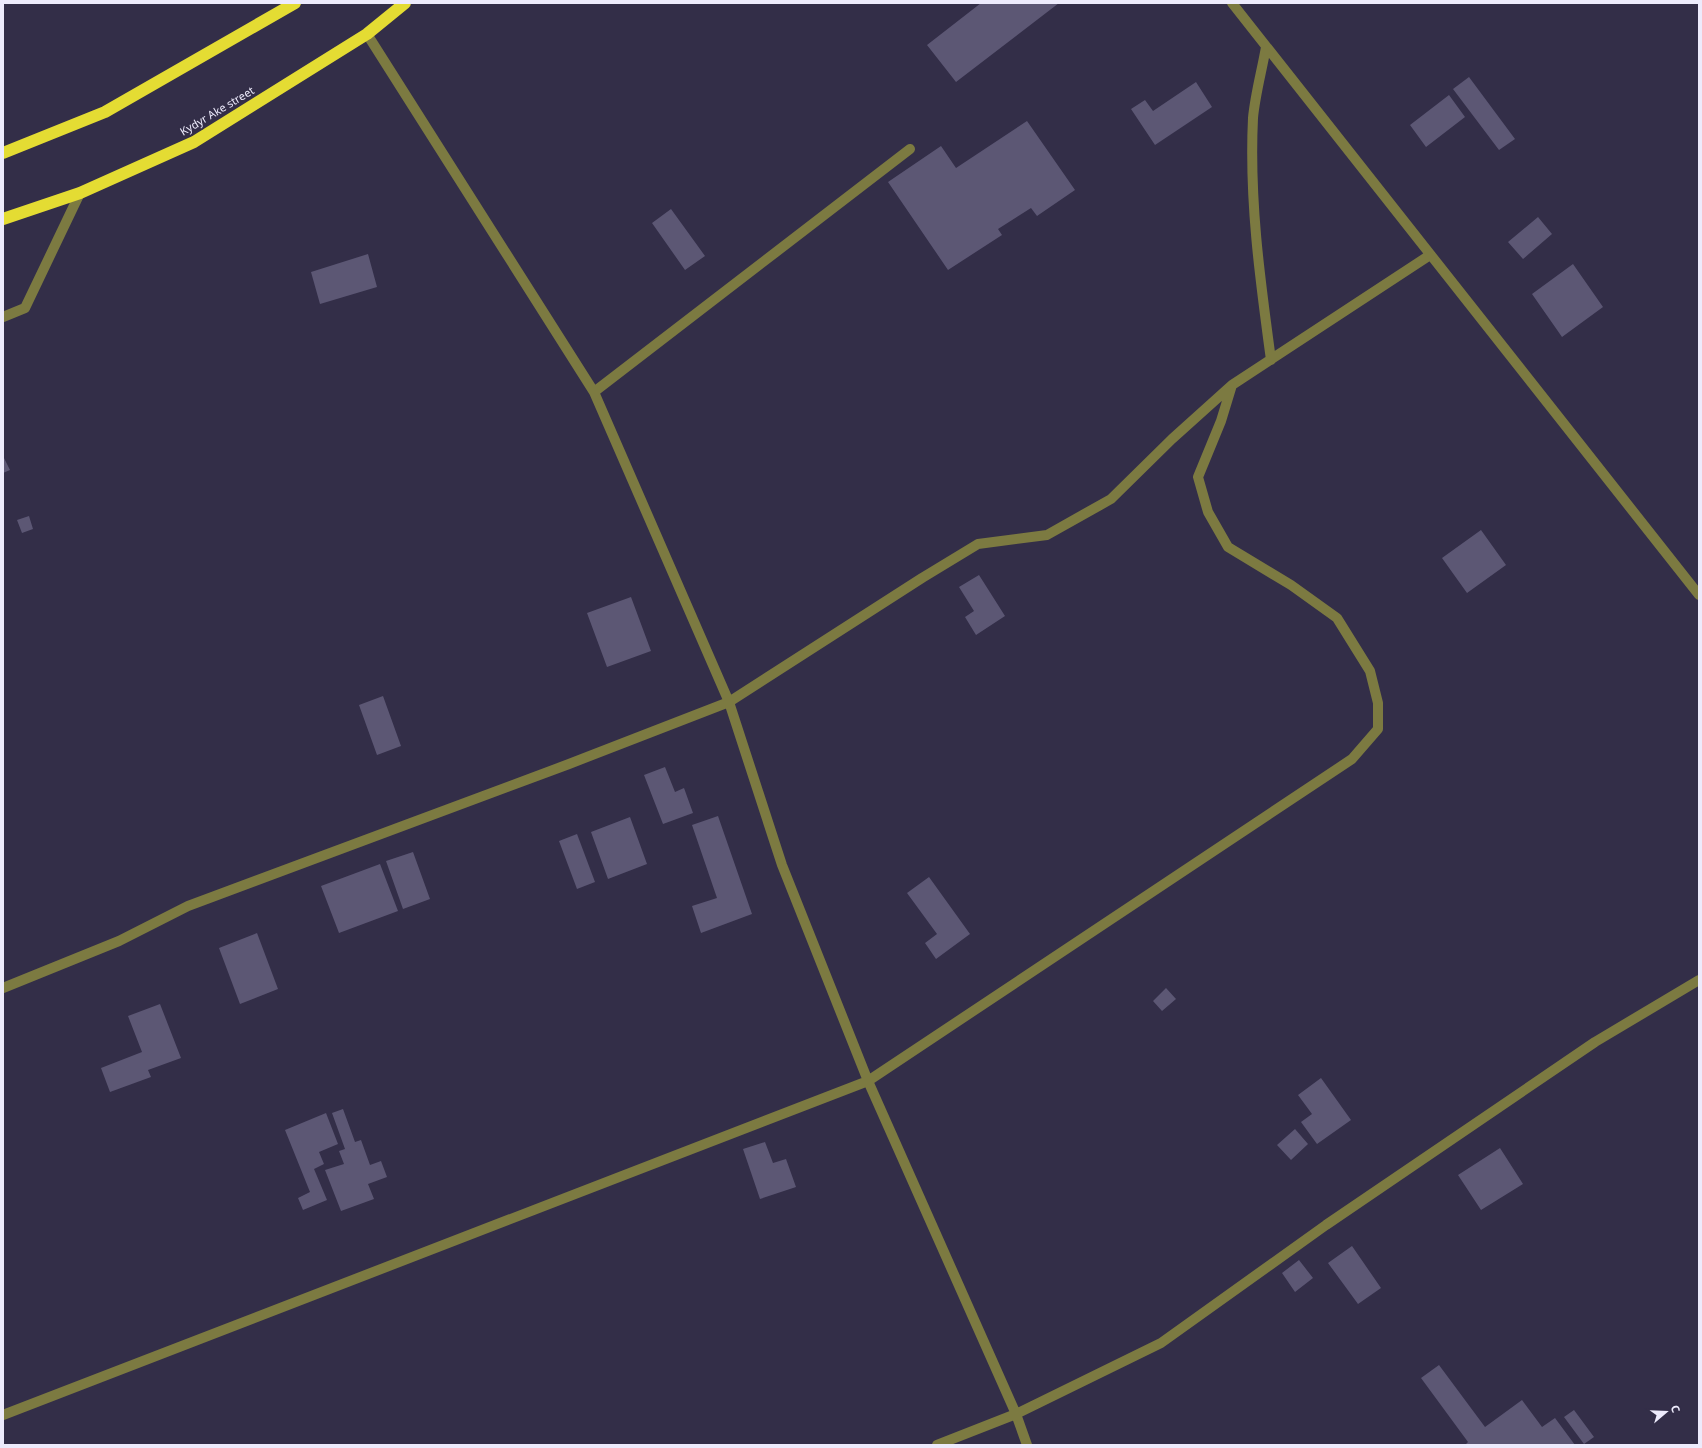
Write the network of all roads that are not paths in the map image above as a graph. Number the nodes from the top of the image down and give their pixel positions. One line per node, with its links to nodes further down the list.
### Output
1 (295, 3): 7 (highway)
2 (405, 3): 4 (highway, Kydyr Ake street)
3 (1232, 3): 5 (street)
4 (368, 34): 8 (highway, Kydyr Ake street); 14 (street)
5 (1266, 47): 10 (street); 12 (street)
6 (910, 150): 14 (street)
7 (3, 153)
8 (80, 193): 9 (highway, Kydyr Ake street); 11 (street)
9 (3, 219)
10 (1430, 255): 12 (street); 15 (street)
11 (3, 317)
12 (1271, 360): 13 (street)
13 (1232, 385): 16 (street); 19 (street)
14 (594, 392): 16 (street)
15 (1699, 595)
16 (728, 702): 18 (street); 19 (street)
17 (1699, 980): 20 (street)
18 (3, 988)
19 (868, 1081): 20 (street); 21 (street)
20 (1016, 1414): 22 (street); 23 (street)
21 (3, 1415)
22 (937, 1445)
23 (1026, 1445)

